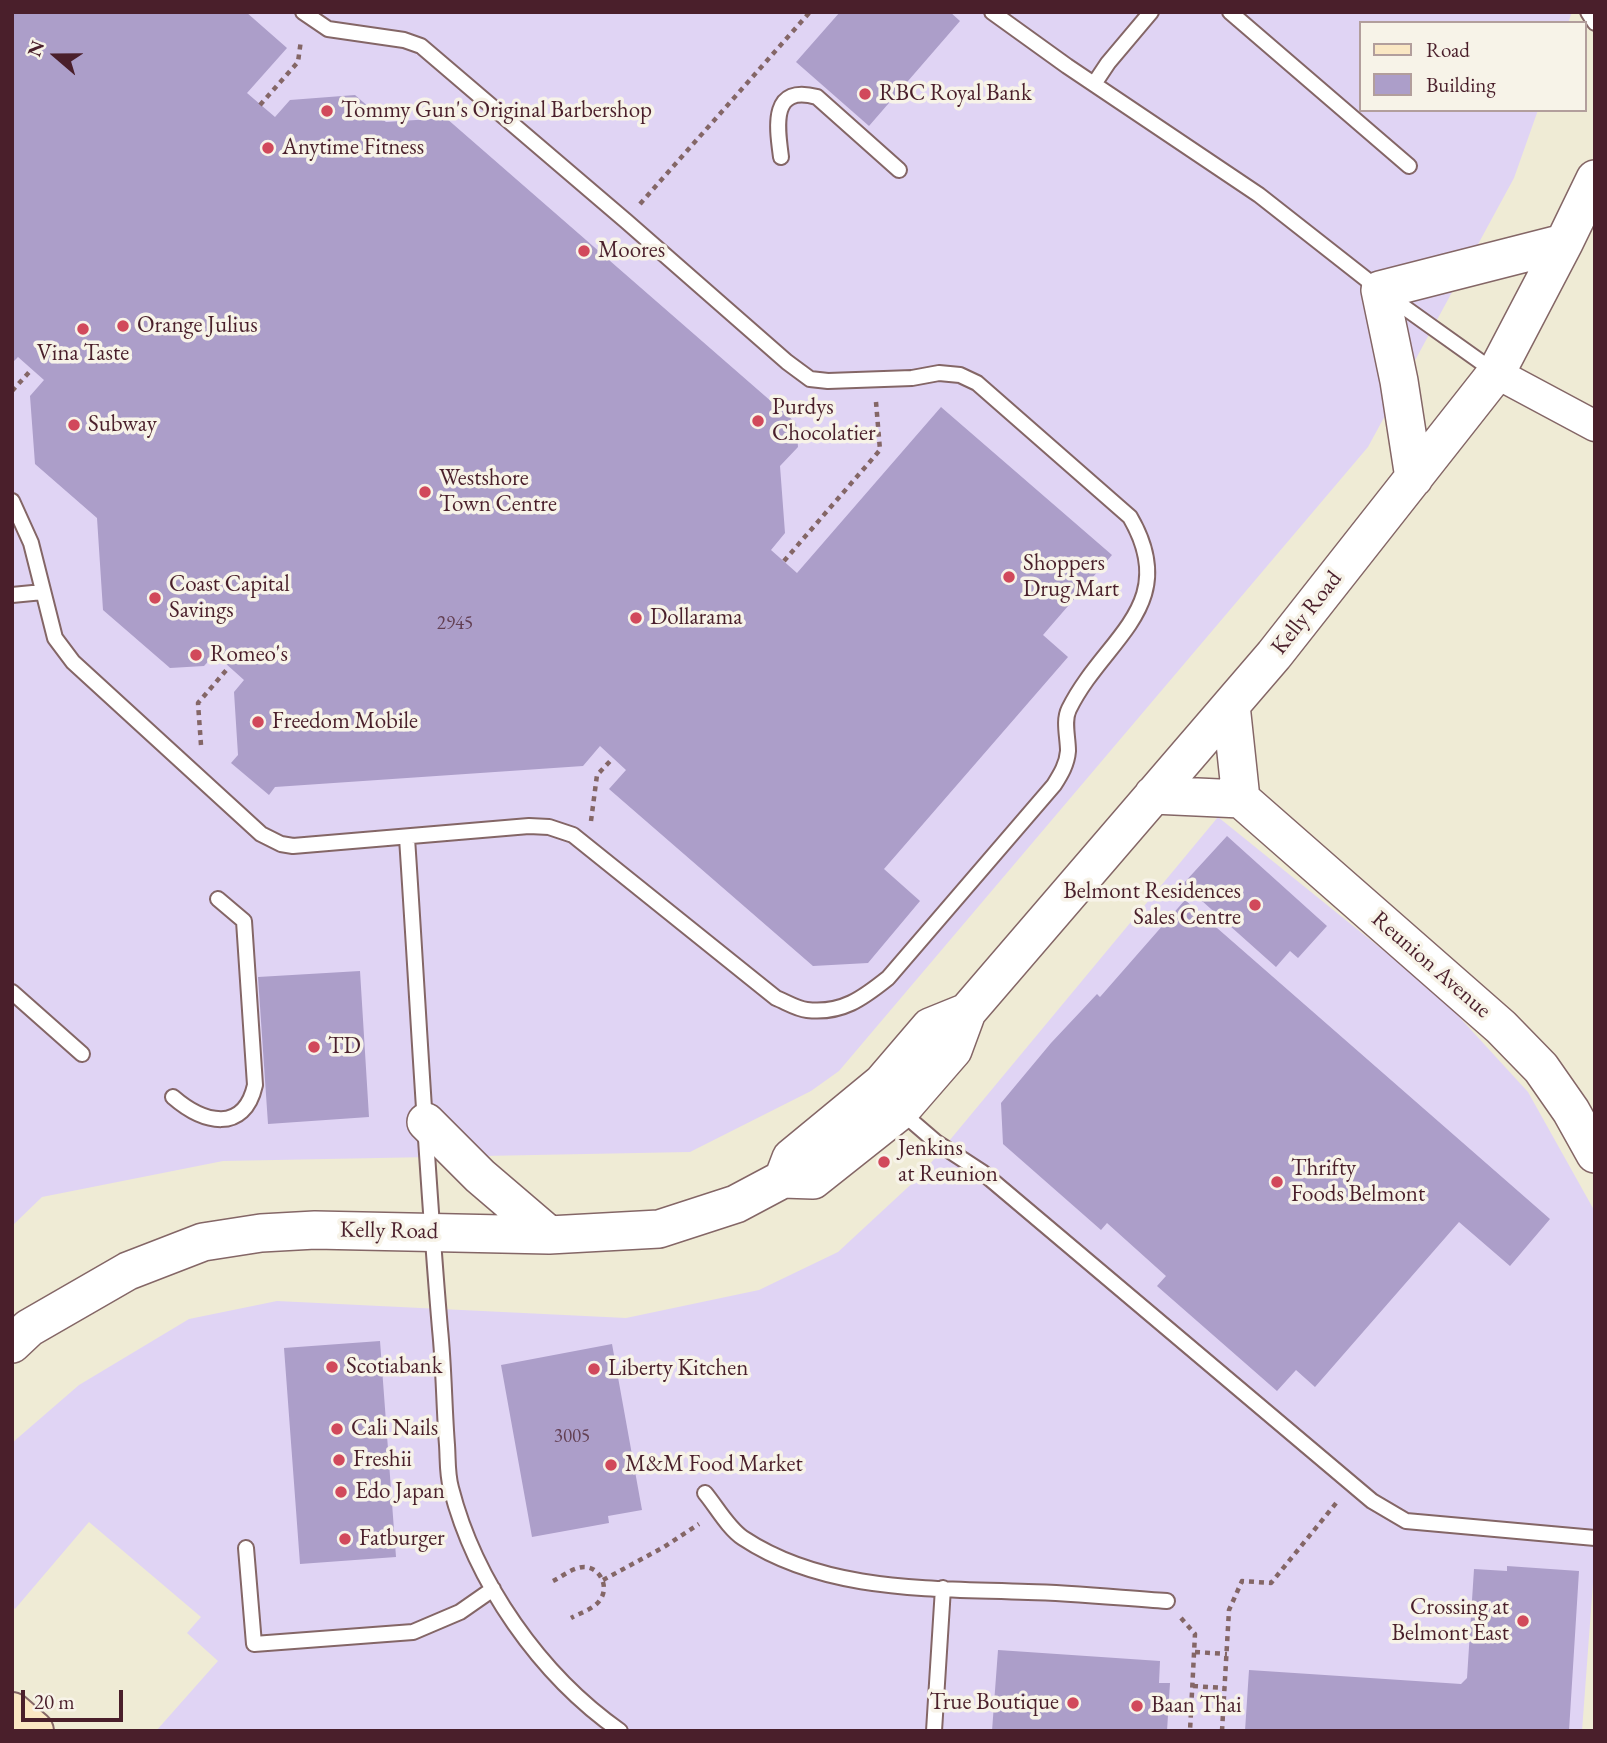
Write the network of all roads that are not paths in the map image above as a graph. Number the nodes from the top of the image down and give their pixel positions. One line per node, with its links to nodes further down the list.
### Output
1 (992, 12): 7 (lane)
2 (1151, 12): 7 (lane)
3 (1230, 12): 9 (lane)
4 (1588, 12): 6 (lane)
5 (303, 13): 23 (lane)
6 (1595, 23)
7 (1094, 84): 13 (lane)
8 (781, 157): 10 (lane)
9 (1409, 166)
10 (899, 170)
11 (1595, 179): 12 (street, Kelly Road)
12 (1564, 243): 13 (street); 14 (street, Kelly Road)
13 (1380, 290): 14 (lane); 16 (street)
14 (1496, 373): 15 (street); 16 (street, Kelly Road)
15 (1595, 426)
16 (1414, 478): 20 (street, Kelly Road)
17 (12, 501): 18 (lane)
18 (43, 592): 19 (lane); 23 (lane)
19 (12, 595)
20 (1231, 705): 21 (street, Kelly Road); 22 (street)
21 (1153, 795): 22 (street); 26 (street, Kelly Road)
22 (1241, 799): 31 (street, Reunion Avenue)
23 (407, 838): 30 (lane)
24 (218, 899): 28 (lane)
25 (12, 992): 27 (lane)
26 (967, 1012): 29 (street, Kelly Road); 32 (street, Kelly Road)
27 (82, 1054)
28 (173, 1097)
29 (900, 1111): 32 (street, Kelly Road); 37 (lane)
30 (426, 1122): 33 (lane); 34 (street)
31 (1595, 1154)
32 (783, 1179): 34 (street, Kelly Road)
33 (432, 1231): 34 (street, Kelly Road); 35 (street, Kelly Road); 40 (lane)
34 (549, 1235)
35 (12, 1344)
36 (705, 1493): 39 (lane)
37 (1595, 1538)
38 (246, 1548): 40 (lane)
39 (943, 1588): 41 (lane); 45 (lane)
40 (493, 1589): 44 (lane)
41 (1167, 1601)
42 (12, 1712): 43 (main road)
43 (34, 1731)
44 (620, 1731)
45 (934, 1731)

